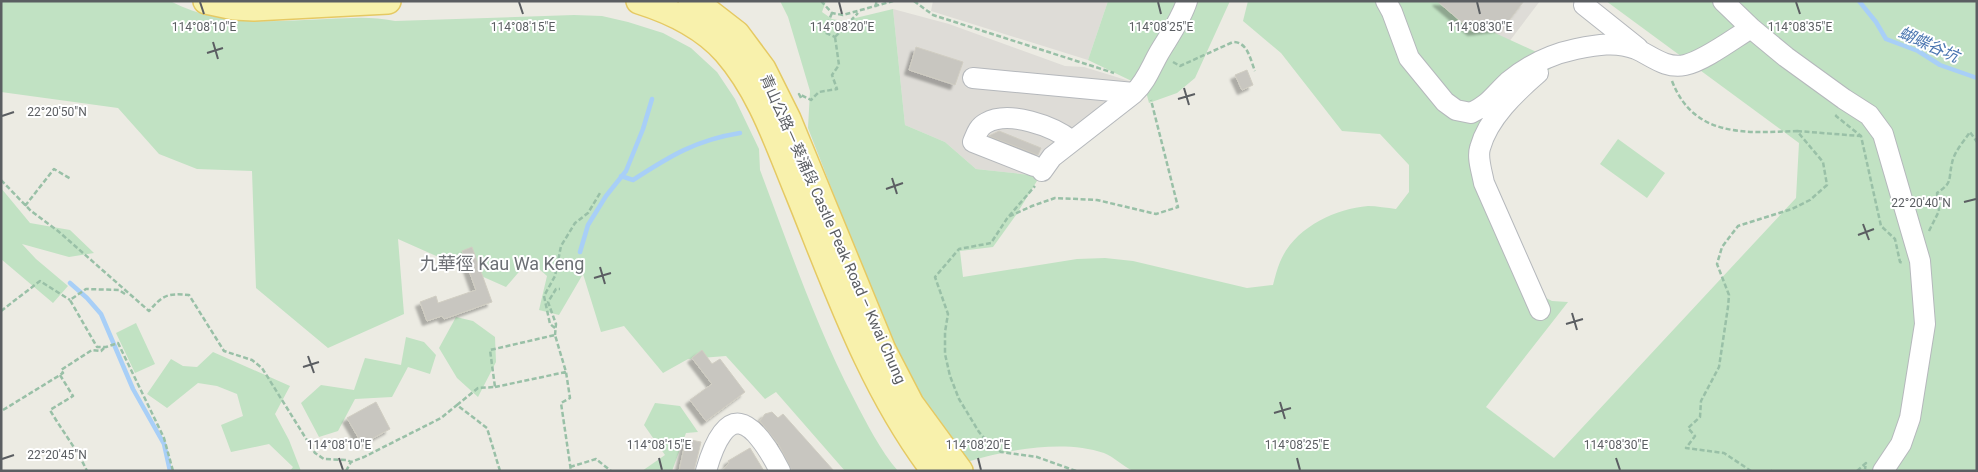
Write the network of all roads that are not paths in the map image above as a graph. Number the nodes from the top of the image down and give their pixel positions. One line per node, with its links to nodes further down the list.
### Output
1 (206, 1): 2 (main road)
2 (388, 1)
3 (639, 1): 18 (main road, 青山公路－葵涌段 Castle Peak Road – Kwai Chung)
4 (691, 1): 19 (main road, 青山公路－葵涌段 Castle Peak Road – Kwai Chung)
5 (1188, 1): 13 (street)
6 (1386, 1): 10 (street)
7 (1723, 1): 9 (street)
8 (1584, 5): 11 (street)
9 (1751, 28): 11 (street); 20 (street)
10 (1555, 56): 11 (street); 15 (street)
11 (1656, 60)
12 (973, 78): 13 (street)
13 (1139, 89): 14 (street)
14 (1072, 141): 14 (street)
15 (1540, 310)
16 (706, 471): 17 (street)
17 (780, 471)
18 (934, 471)
19 (960, 471)
20 (1883, 471)

